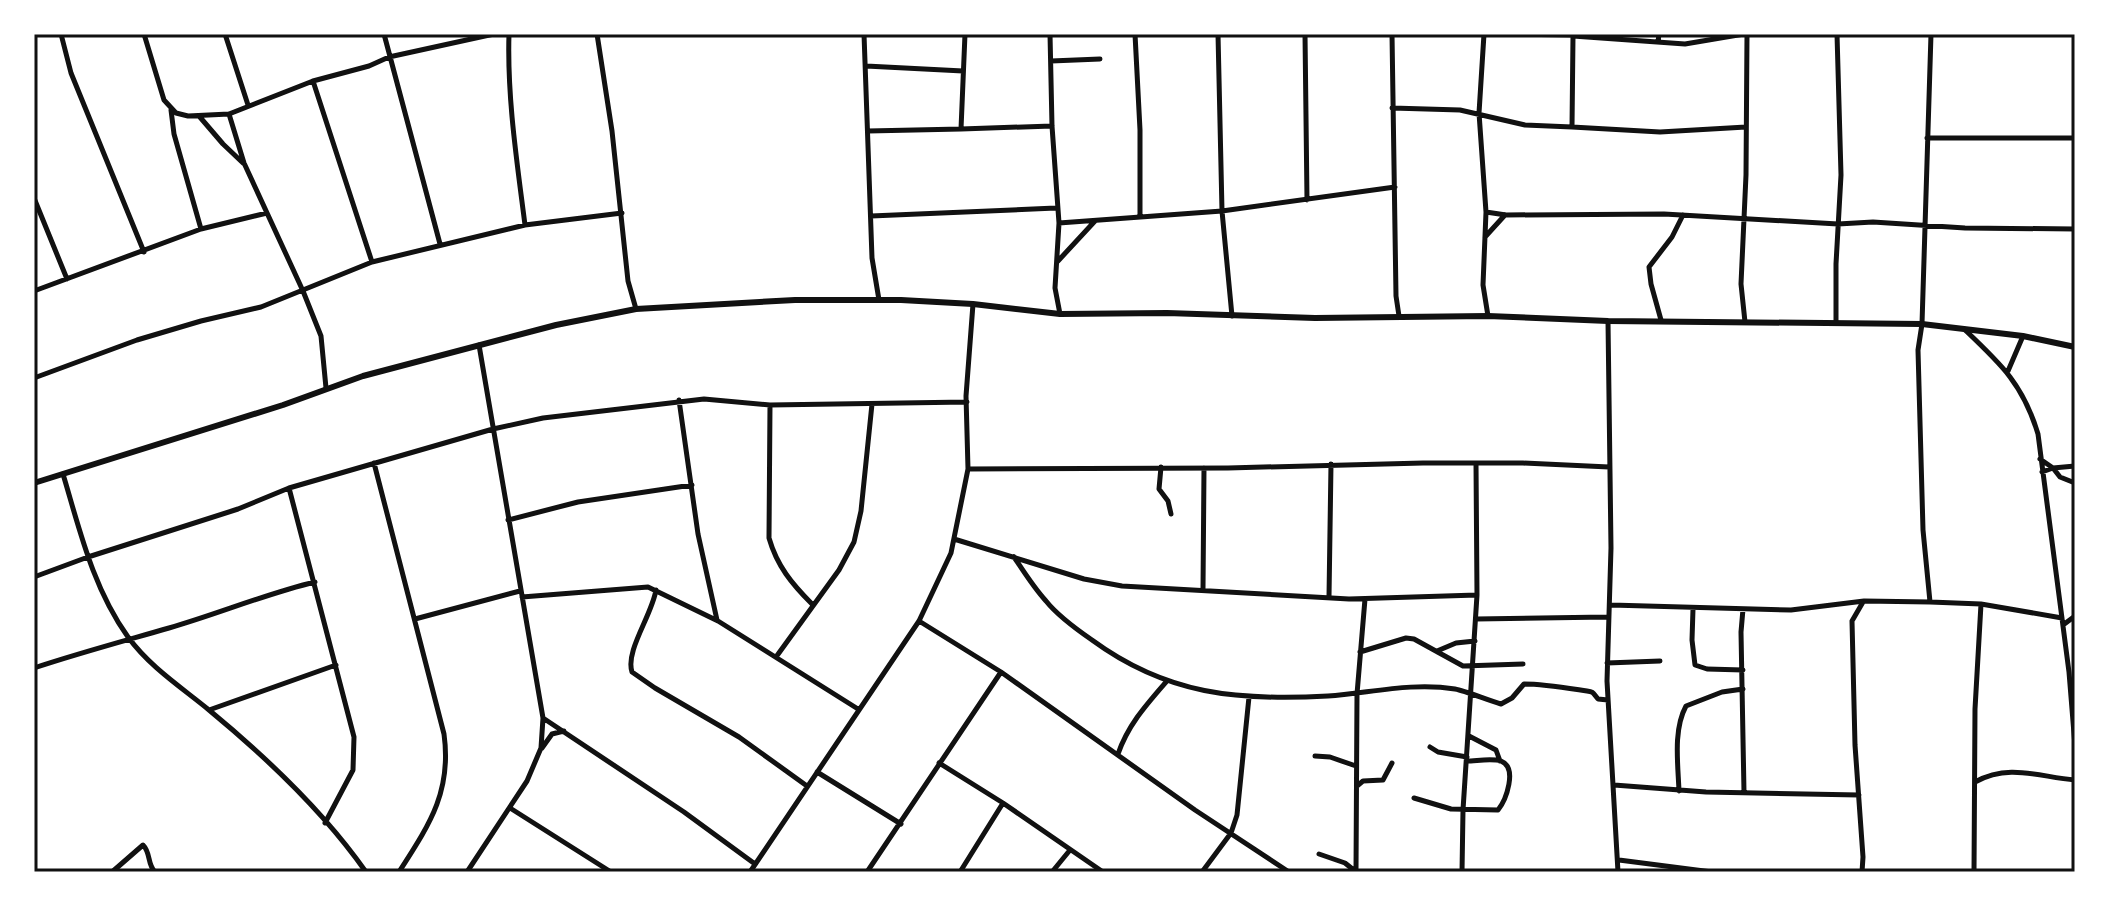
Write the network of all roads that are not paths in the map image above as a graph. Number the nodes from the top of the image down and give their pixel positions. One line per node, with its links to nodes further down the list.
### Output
1 (61, 34): 65 (street)
2 (144, 34): 31 (street)
3 (225, 34): 29 (street)
4 (384, 34): 23 (street)
5 (494, 34): 23 (street)
6 (509, 34): 59 (street)
7 (597, 34): 50 (street)
8 (864, 34): 26 (street)
9 (965, 34): 27 (street)
10 (1050, 34): 25 (street)
11 (1135, 34): 54 (street)
12 (1218, 34): 47 (street)
13 (1305, 34): 45 (street)
14 (1392, 34): 30 (street)
15 (1484, 34): 32 (street)
16 (1504, 34): 21 (street)
17 (1659, 34): 22 (street)
18 (1746, 34): 22 (street); 37 (street)
19 (1837, 34): 58 (street)
20 (1931, 34): 40 (street)
21 (1573, 35): 22 (street); 36 (street)
22 (1658, 42)
23 (389, 57): 28 (street); 64 (street)
24 (1100, 59): 25 (street)
25 (1051, 61): 35 (street)
26 (866, 66): 27 (street); 39 (street)
27 (963, 71): 38 (street)
28 (313, 81): 29 (street); 66 (street)
29 (248, 105): 33 (street)
30 (1392, 108): 32 (street); 43 (street)
31 (171, 110): 34 (street); 61 (street)
32 (1479, 113): 36 (street); 48 (street)
33 (229, 114): 34 (street); 42 (street)
34 (199, 116): 42 (street)
35 (1052, 126): 38 (street); 46 (street)
36 (1572, 127): 37 (street)
37 (1746, 127): 55 (street)
38 (961, 129): 39 (street)
39 (868, 131): 53 (street)
40 (1927, 138): 41 (street); 60 (street)
41 (2075, 138)
42 (244, 163): 49 (street)
43 (1395, 187): 45 (street); 75 (street)
44 (34, 198): 68 (street)
45 (1307, 200): 47 (street)
46 (1056, 208): 53 (street); 57 (street)
47 (1222, 211): 54 (street); 77 (street)
48 (1486, 212): 51 (street); 63 (street)
49 (267, 213): 61 (street); 70 (street)
50 (622, 213): 59 (street); 73 (street)
51 (1506, 215): 52 (street); 63 (street)
52 (1683, 215): 55 (street); 78 (street)
53 (871, 216): 71 (street)
54 (1140, 217): 56 (street)
55 (1745, 218): 58 (street); 80 (street)
56 (1095, 220): 57 (street); 67 (street)
57 (1059, 223): 67 (street)
58 (1838, 224): 60 (street); 81 (street)
59 (525, 225): 64 (street)
60 (1924, 225): 62 (street); 82 (street)
61 (201, 229): 65 (street)
62 (2075, 229)
63 (1484, 238): 76 (street)
64 (440, 244): 66 (street)
65 (144, 252): 68 (street)
66 (372, 262): 70 (street)
67 (1058, 262): 74 (street)
68 (67, 279): 69 (street)
69 (34, 291)
70 (303, 291): 88 (street); 89 (street)
71 (879, 300): 72 (street); 73 (street)
72 (973, 304): 74 (street); 91 (street)
73 (636, 309): 85 (street)
74 (1060, 314): 77 (street)
75 (1399, 316): 76 (street); 77 (street)
76 (1488, 316): 79 (street)
77 (1232, 317)
78 (1661, 320): 79 (street); 80 (street)
79 (1608, 321): 101 (street)
80 (1745, 322): 81 (street)
81 (1836, 323): 82 (street)
82 (1922, 324): 83 (street); 125 (street)
83 (1963, 328): 84 (street); 87 (street)
84 (2023, 336): 86 (street); 87 (street)
85 (479, 345): 89 (street); 94 (street)
86 (2075, 347)
87 (2008, 371): 95 (street)
88 (34, 378)
89 (326, 388): 106 (street)
90 (679, 400): 93 (street); 94 (street); 109 (street)
91 (967, 402): 92 (street); 104 (street)
92 (872, 404): 93 (street); 126 (street)
93 (770, 405): 126 (street)
94 (493, 429): 96 (street); 112 (street)
95 (2040, 459): 103 (street); 105 (street)
96 (374, 463): 110 (street); 134 (street)
97 (1476, 463): 98 (street); 101 (street); 121 (street)
98 (1331, 464): 102 (street); 122 (street)
99 (2075, 466): 103 (street)
100 (1161, 467): 102 (street); 104 (street); 111 (street)
101 (1609, 467): 128 (street)
102 (1204, 468): 119 (street)
103 (2053, 468): 105 (street); 108 (street)
104 (968, 469): 113 (street)
105 (2042, 472): 133 (street)
106 (63, 474): 107 (street); 114 (street)
107 (34, 483)
108 (2075, 483)
109 (692, 485): 112 (street); 136 (street)
110 (289, 488): 114 (street); 117 (street)
111 (1171, 514)
112 (508, 520): 120 (street)
113 (954, 539): 115 (street); 137 (street)
114 (88, 557): 116 (street); 139 (street)
115 (1014, 557): 119 (street); 153 (street)
116 (34, 577)
117 (315, 582): 139 (street); 147 (street)
118 (656, 590): 120 (street); 136 (street); 178 (street)
119 (1203, 590): 122 (street)
120 (521, 594): 134 (street); 161 (street)
121 (1477, 595): 123 (street); 135 (street)
122 (1329, 597): 123 (street)
123 (1365, 599): 142 (street)
124 (1864, 601): 125 (street); 130 (street); 182 (street)
125 (1930, 602): 127 (street)
126 (812, 604): 143 (street)
127 (1981, 604): 133 (street); 176 (street)
128 (1611, 605): 129 (street); 132 (street)
129 (1693, 609): 130 (street); 150 (street)
130 (1743, 609): 150 (street)
131 (2075, 616): 138 (street)
132 (1607, 617): 135 (street); 145 (street)
133 (2062, 618): 138 (street)
134 (415, 619): 197 (street)
135 (1476, 619): 140 (street)
136 (718, 621): 143 (street)
137 (919, 621): 151 (street); 159 (street)
138 (2063, 626): 152 (street)
139 (128, 637): 149 (street); 160 (street)
140 (1475, 641): 141 (street); 148 (street)
141 (1437, 651): 142 (street); 148 (street)
142 (1359, 652): 155 (street)
143 (776, 657): 159 (street)
144 (1660, 661): 145 (street)
145 (1607, 663): 158 (street)
146 (1523, 664): 148 (street)
147 (336, 665): 160 (street); 187 (street)
148 (1474, 667): 156 (street)
149 (34, 668)
150 (1743, 670): 154 (street)
151 (1001, 672): 167 (street); 171 (street)
152 (2072, 673): 164 (street)
153 (1166, 682): 157 (street); 167 (street)
154 (1743, 689): 180 (street); 181 (street)
155 (1357, 694): 156 (street); 157 (street); 173 (street)
156 (1472, 696): 158 (street); 163 (street)
157 (1249, 697): 189 (street)
158 (1608, 700): 177 (street)
159 (858, 709): 174 (street)
160 (209, 710): 187 (street)
161 (543, 718): 162 (street); 166 (street)
162 (564, 731): 166 (street); 193 (street)
163 (1469, 736): 169 (street); 170 (street)
164 (2075, 746)
165 (1430, 747): 169 (street)
166 (541, 748): 185 (street)
167 (1118, 754): 189 (street)
168 (1315, 756): 173 (street)
169 (1467, 759): 170 (street); 186 (street)
170 (1501, 761): 186 (street)
171 (939, 763): 184 (street); 188 (street)
172 (1392, 763): 179 (street)
173 (1356, 766): 179 (street)
174 (817, 772): 178 (street); 188 (street)
175 (2075, 780): 176 (street)
176 (1975, 783): 212 (street)
177 (1614, 785): 180 (street); 192 (street)
178 (807, 786): 193 (street)
179 (1356, 787): 207 (street)
180 (1679, 791): 181 (street)
181 (1744, 792): 182 (street)
182 (1859, 795): 211 (street)
183 (1414, 798): 186 (street)
184 (1003, 803): 190 (street); 202 (street)
185 (510, 808): 198 (street); 199 (street)
186 (1463, 810): 208 (street)
187 (325, 823): 196 (street)
188 (901, 824): 201 (street)
189 (1231, 833): 205 (street); 206 (street)
190 (1070, 850): 203 (street); 204 (street)
191 (1319, 854): 207 (street)
192 (1619, 860): 209 (street); 210 (street)
193 (755, 864): 200 (street)
194 (112, 872): 195 (street)
195 (155, 872)
196 (366, 872)
197 (399, 872)
198 (467, 872)
199 (611, 872)
200 (750, 872)
201 (867, 872)
202 (960, 872)
203 (1052, 872)
204 (1103, 872)
205 (1202, 872)
206 (1289, 872)
207 (1356, 872)
208 (1462, 872)
209 (1618, 872)
210 (1712, 872)
211 (1862, 872)
212 (1974, 872)

